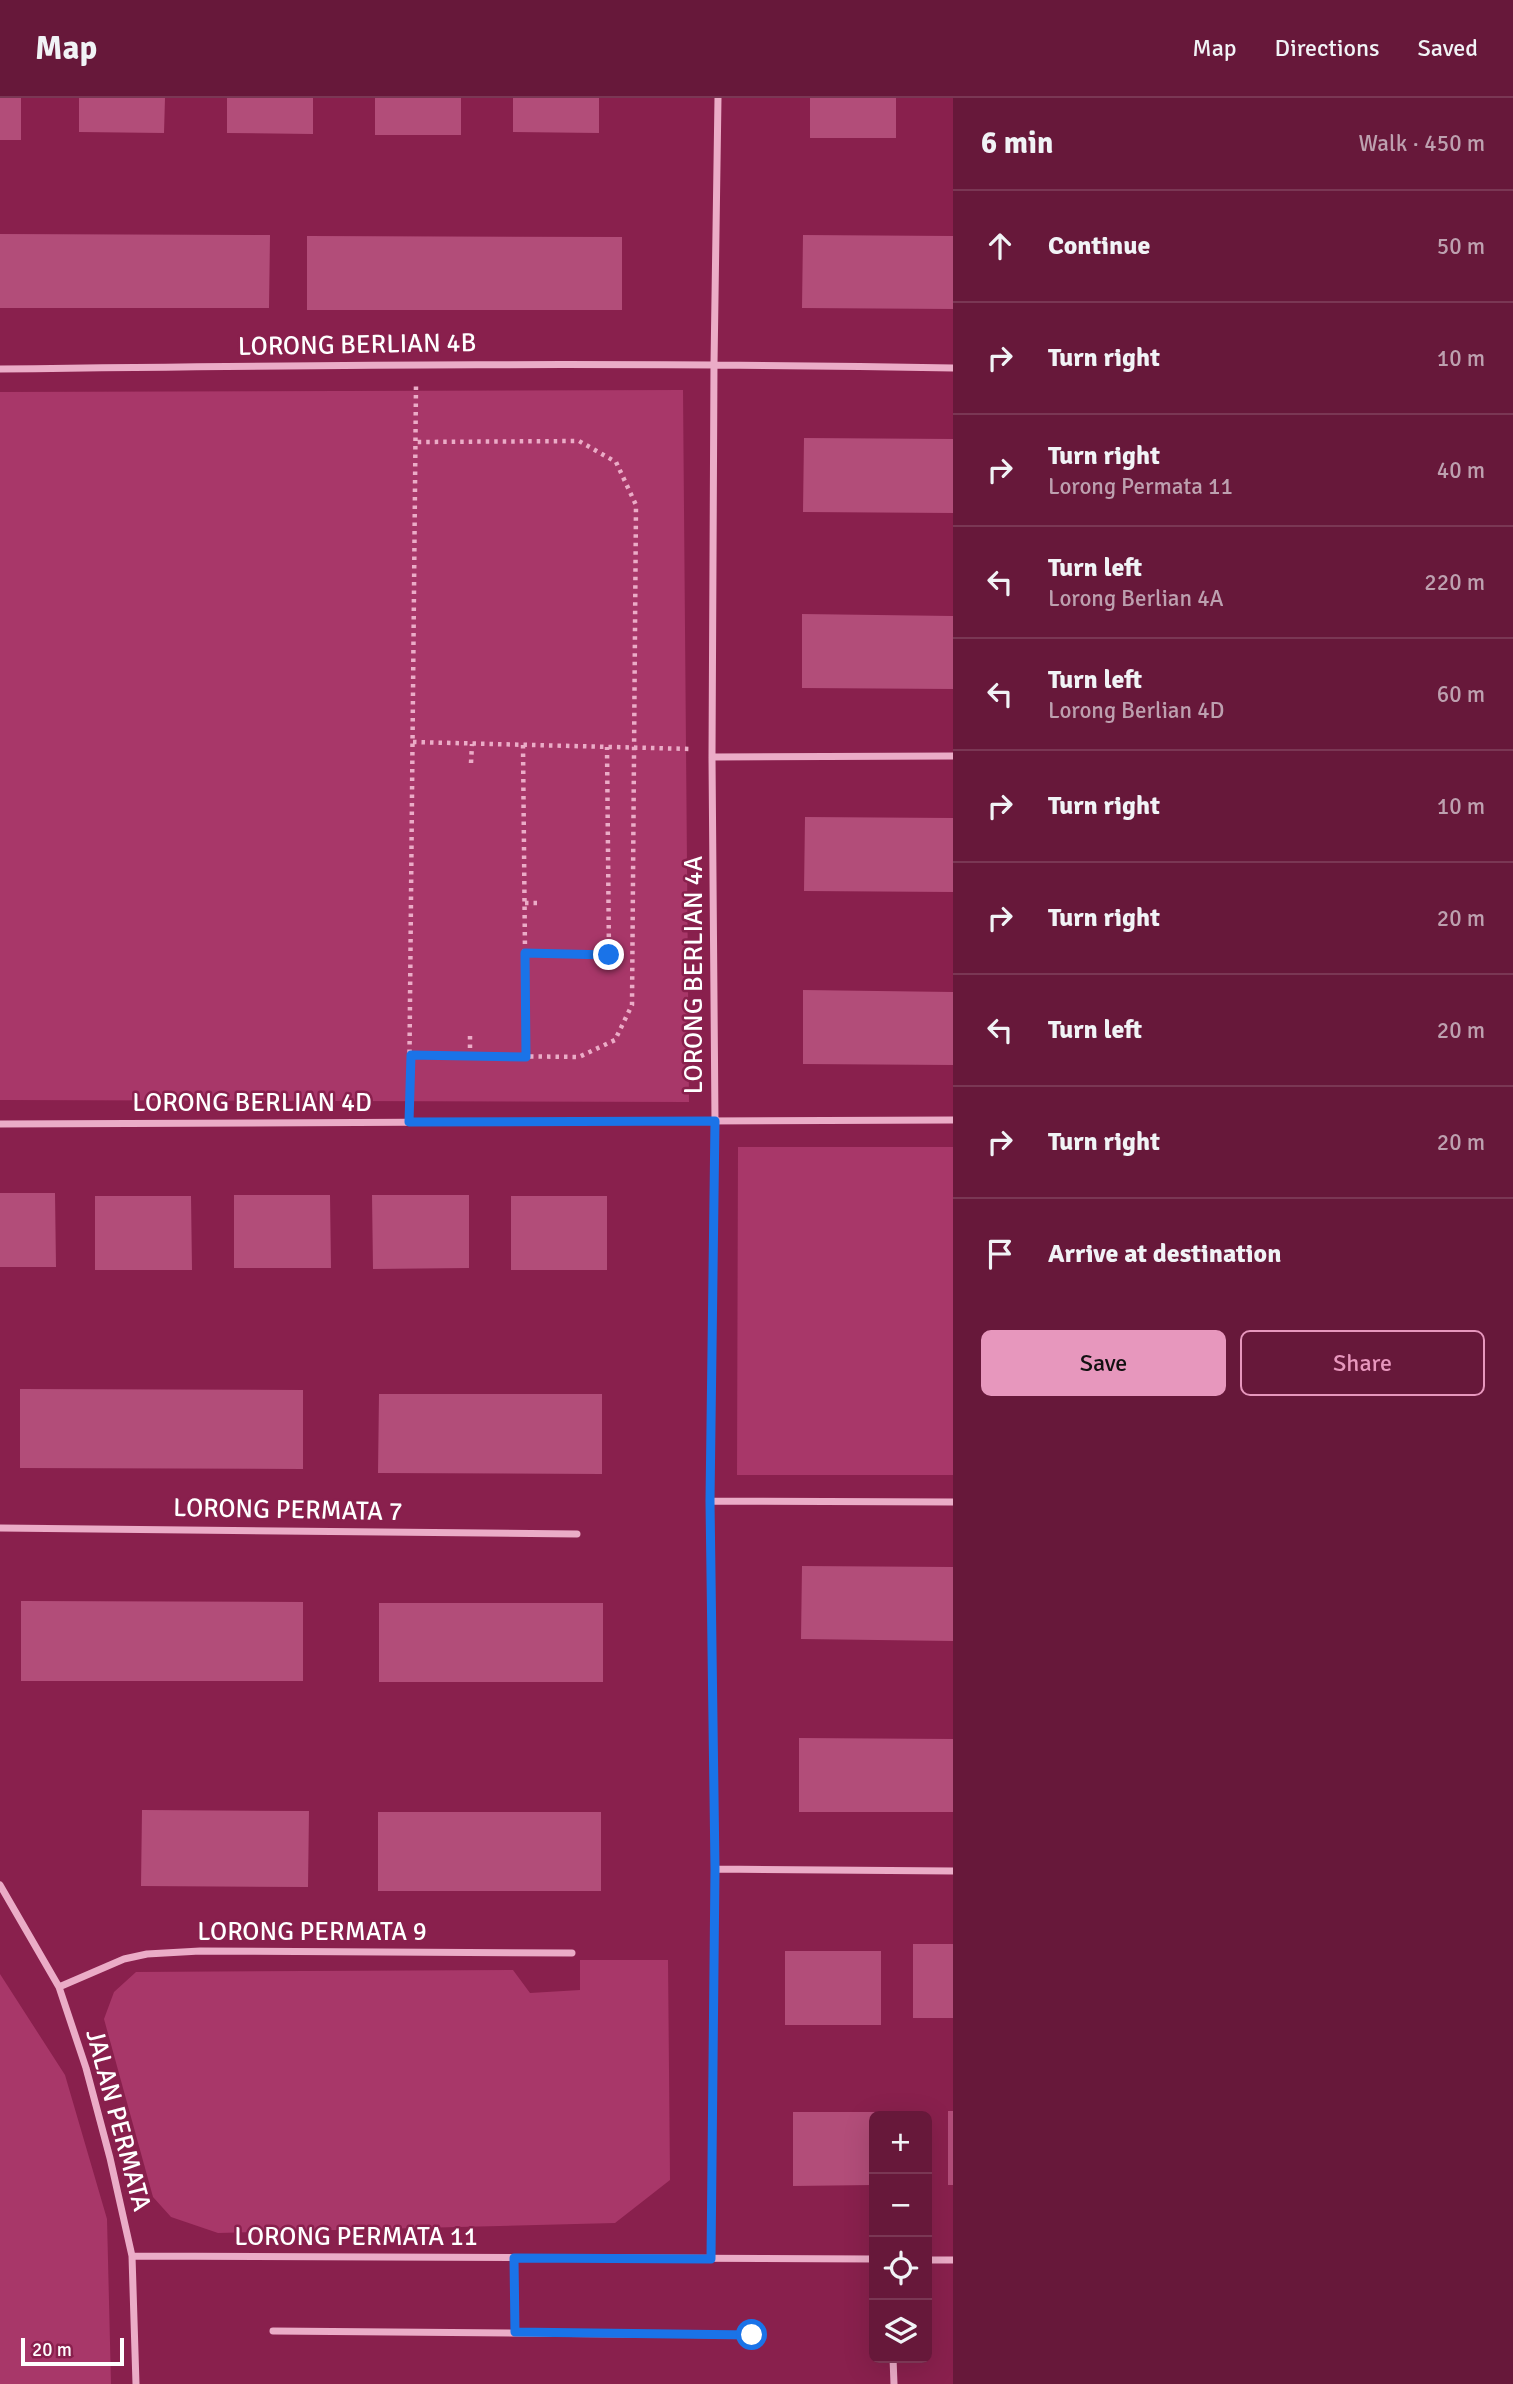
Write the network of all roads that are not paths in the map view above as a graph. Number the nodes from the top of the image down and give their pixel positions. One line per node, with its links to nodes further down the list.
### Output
1 (718, 98): 2 (street, LORONG BERLIAN 4A)
2 (713, 363): 3 (street); 4 (street, LORONG BERLIAN 4B); 5 (street, LORONG BERLIAN 4A)
3 (953, 368)
4 (0, 369)
5 (712, 753): 6 (street); 8 (street, LORONG BERLIAN 4A)
6 (953, 756)
7 (953, 1120): 8 (street, LORONG BERLIAN 4D)
8 (715, 1121): 9 (street, LORONG BERLIAN 4D); 10 (street, LORONG BERLIAN 4A)
9 (0, 1124)
10 (710, 1501): 11 (street); 14 (street, LORONG BERLIAN 4A)
11 (953, 1502)
12 (0, 1528): 13 (street, LORONG PERMATA 7)
13 (577, 1534)
14 (715, 1869): 15 (street); 21 (street, LORONG BERLIAN 4A)
15 (953, 1871)
16 (0, 1885): 18 (street, JALAN PERMATA)
17 (572, 1953): 18 (street, LORONG PERMATA 9)
18 (59, 1987): 19 (street, JALAN PERMATA)
19 (132, 2256): 20 (street, LORONG PERMATA 11); 29 (street, JALAN PERMATA)
20 (514, 2258): 21 (street, LORONG PERMATA 11); 26 (street)
21 (711, 2259): 22 (street, LORONG PERMATA 11)
22 (869, 2259)
23 (932, 2260): 24 (street)
24 (953, 2260)
25 (273, 2331): 26 (street)
26 (515, 2332): 27 (street)
27 (752, 2335)
28 (894, 2363): 30 (street)
29 (136, 2384)
30 (894, 2384)

